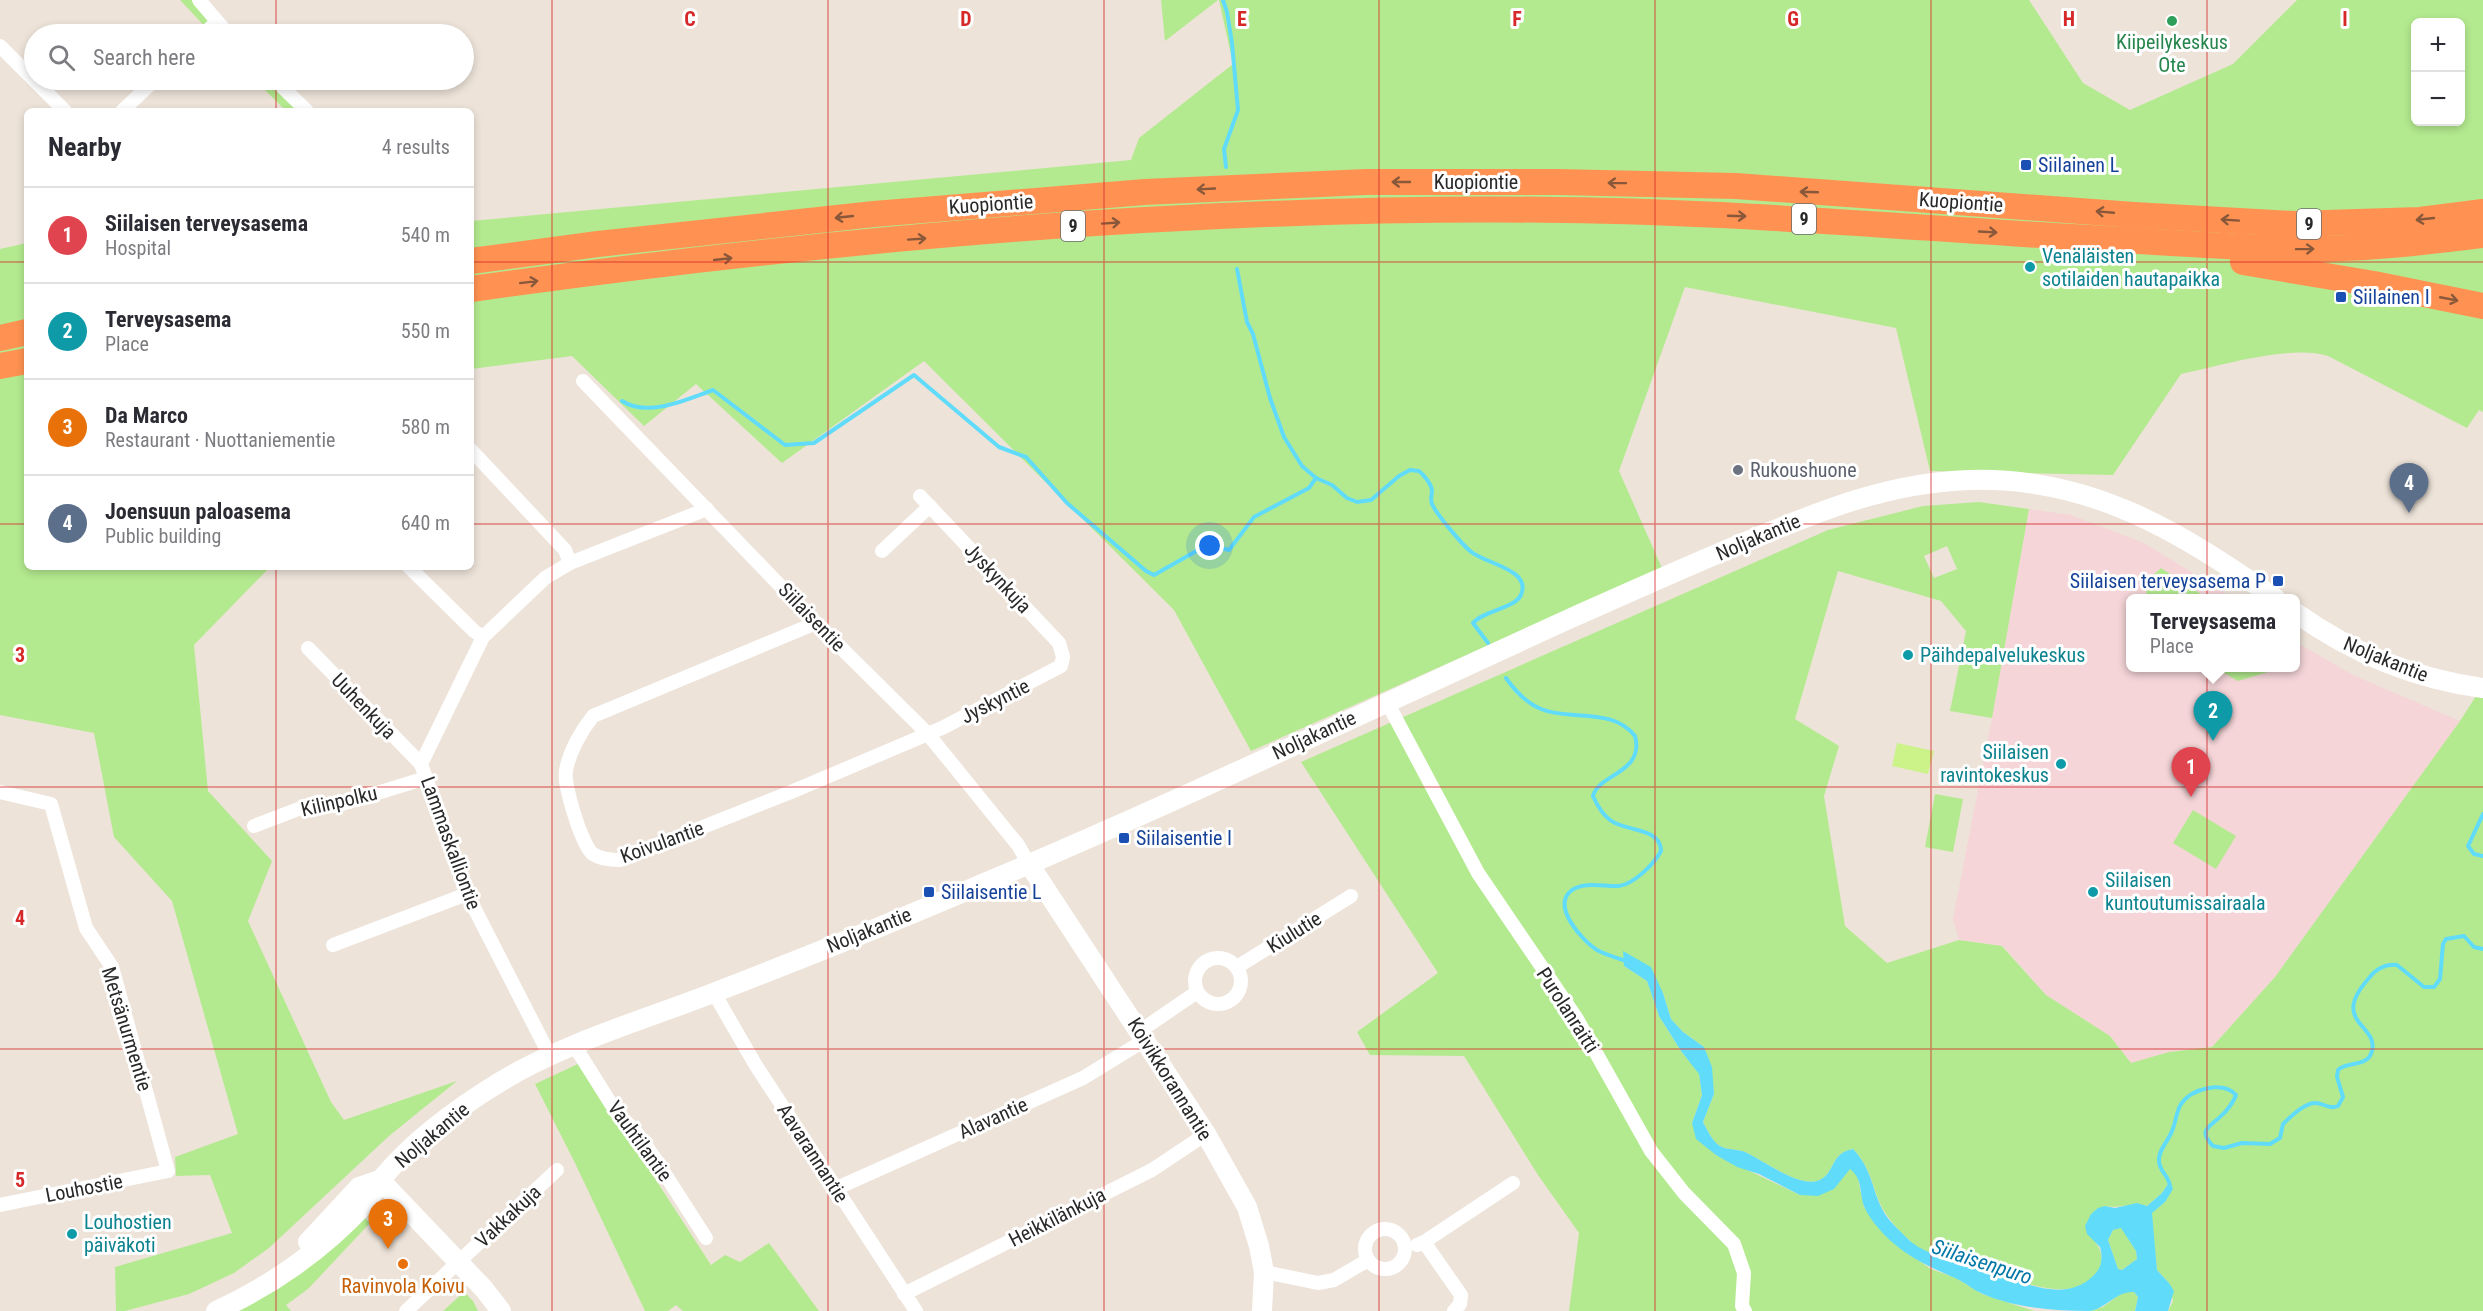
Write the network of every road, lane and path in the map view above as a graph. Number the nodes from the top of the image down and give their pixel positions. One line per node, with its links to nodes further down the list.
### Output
1 (199, 0): 2 (street)
2 (217, 22): 3 (street)
3 (215, 24)
4 (0, 46): 5 (street)
5 (24, 70)
6 (44, 90): 9 (street)
7 (144, 90): 10 (street)
8 (285, 90): 11 (street)
9 (62, 108)
10 (126, 108)
11 (304, 108)
12 (2483, 212): 15 (highway, Kuopiontie / 9, one-way to 15)
13 (2483, 235): 14 (highway, Kuopiontie / 9, one-way to 13)
14 (2184, 244): 16 (highway, Kuopiontie / 9, one-way to 14); 17 (highway, one-way to 17)
15 (474, 261)
16 (474, 289)
17 (2483, 306)
18 (24, 333): 19 (highway)
19 (0, 338)
20 (24, 362): 21 (highway)
21 (0, 366)
22 (583, 381): 24 (street, Siilaisentie)
23 (474, 453): 26 (street)
24 (707, 509): 26 (street, Lammaskalliontie); 30 (street, Siilaisentie)
25 (882, 551): 33 (street, Jyskynkuja)
26 (570, 563): 31 (street, Lammaskalliontie)
27 (412, 570): 31 (street)
28 (2269, 594): 35 (main road, Noljakantie)
29 (2300, 616): 34 (main road, Noljakantie)
30 (816, 623): 36 (street, Siilaisentie); 36 (street, Koivulantie)
31 (483, 636): 37 (street, Lammaskalliontie)
32 (308, 648): 37 (street, Uuhenkuja)
33 (1061, 666): 36 (street, Jyskyntie)
34 (2483, 688)
35 (1387, 702): 41 (main road, Noljakantie); 71 (street, Purolanraitti)
36 (927, 733): 41 (street, Siilaisentie)
37 (421, 764): 38 (street, Lammaskalliontie)
38 (426, 778): 40 (street, Kilinpolku); 42 (street, Lammaskalliontie)
39 (0, 792): 53 (street, Metsänurmentie)
40 (254, 826)
41 (1029, 864): 47 (main road, Noljakantie); 48 (main road, Koivikkorannantie)
42 (467, 894): 44 (street); 50 (street, Lammaskalliontie)
43 (1351, 896): 45 (street, Kiulutie)
44 (333, 945)
45 (1237, 967): 46 (street); 46 (street)
46 (1197, 992): 48 (street)
47 (714, 993): 49 (main road, Noljakantie); 56 (street, Aavarannantie)
48 (1143, 1035): 51 (main road, Koivikkorannantie); 56 (street, Alavantie)
49 (574, 1045): 50 (main road, Noljakantie); 58 (street, Vauhtilantie)
50 (550, 1056): 54 (main road, Noljakantie)
51 (1206, 1134): 63 (main road, Koivikkorannantie); 64 (street, Heikkilänkuja)
52 (557, 1170): 62 (street, Vakkakuja)
53 (168, 1171): 57 (street, Louhostie)
54 (380, 1180): 62 (main road); 65 (main road, Noljakantie)
55 (1513, 1183): 59 (street)
56 (837, 1188): 64 (street, Aavarannantie)
57 (1, 1200)
58 (706, 1238)
59 (1424, 1242): 60 (street); 70 (street)
60 (1406, 1249): 61 (street); 61 (street)
61 (1368, 1260): 63 (street)
62 (458, 1262): 66 (street, Vakkakuja); 67 (main road)
63 (1264, 1272): 69 (main road, Koivikkorannantie)
64 (904, 1294): 68 (street, Aavarannantie)
65 (216, 1311)
66 (406, 1311)
67 (501, 1311)
68 (916, 1311)
69 (1262, 1311)
70 (1454, 1311)
71 (1745, 1311)

